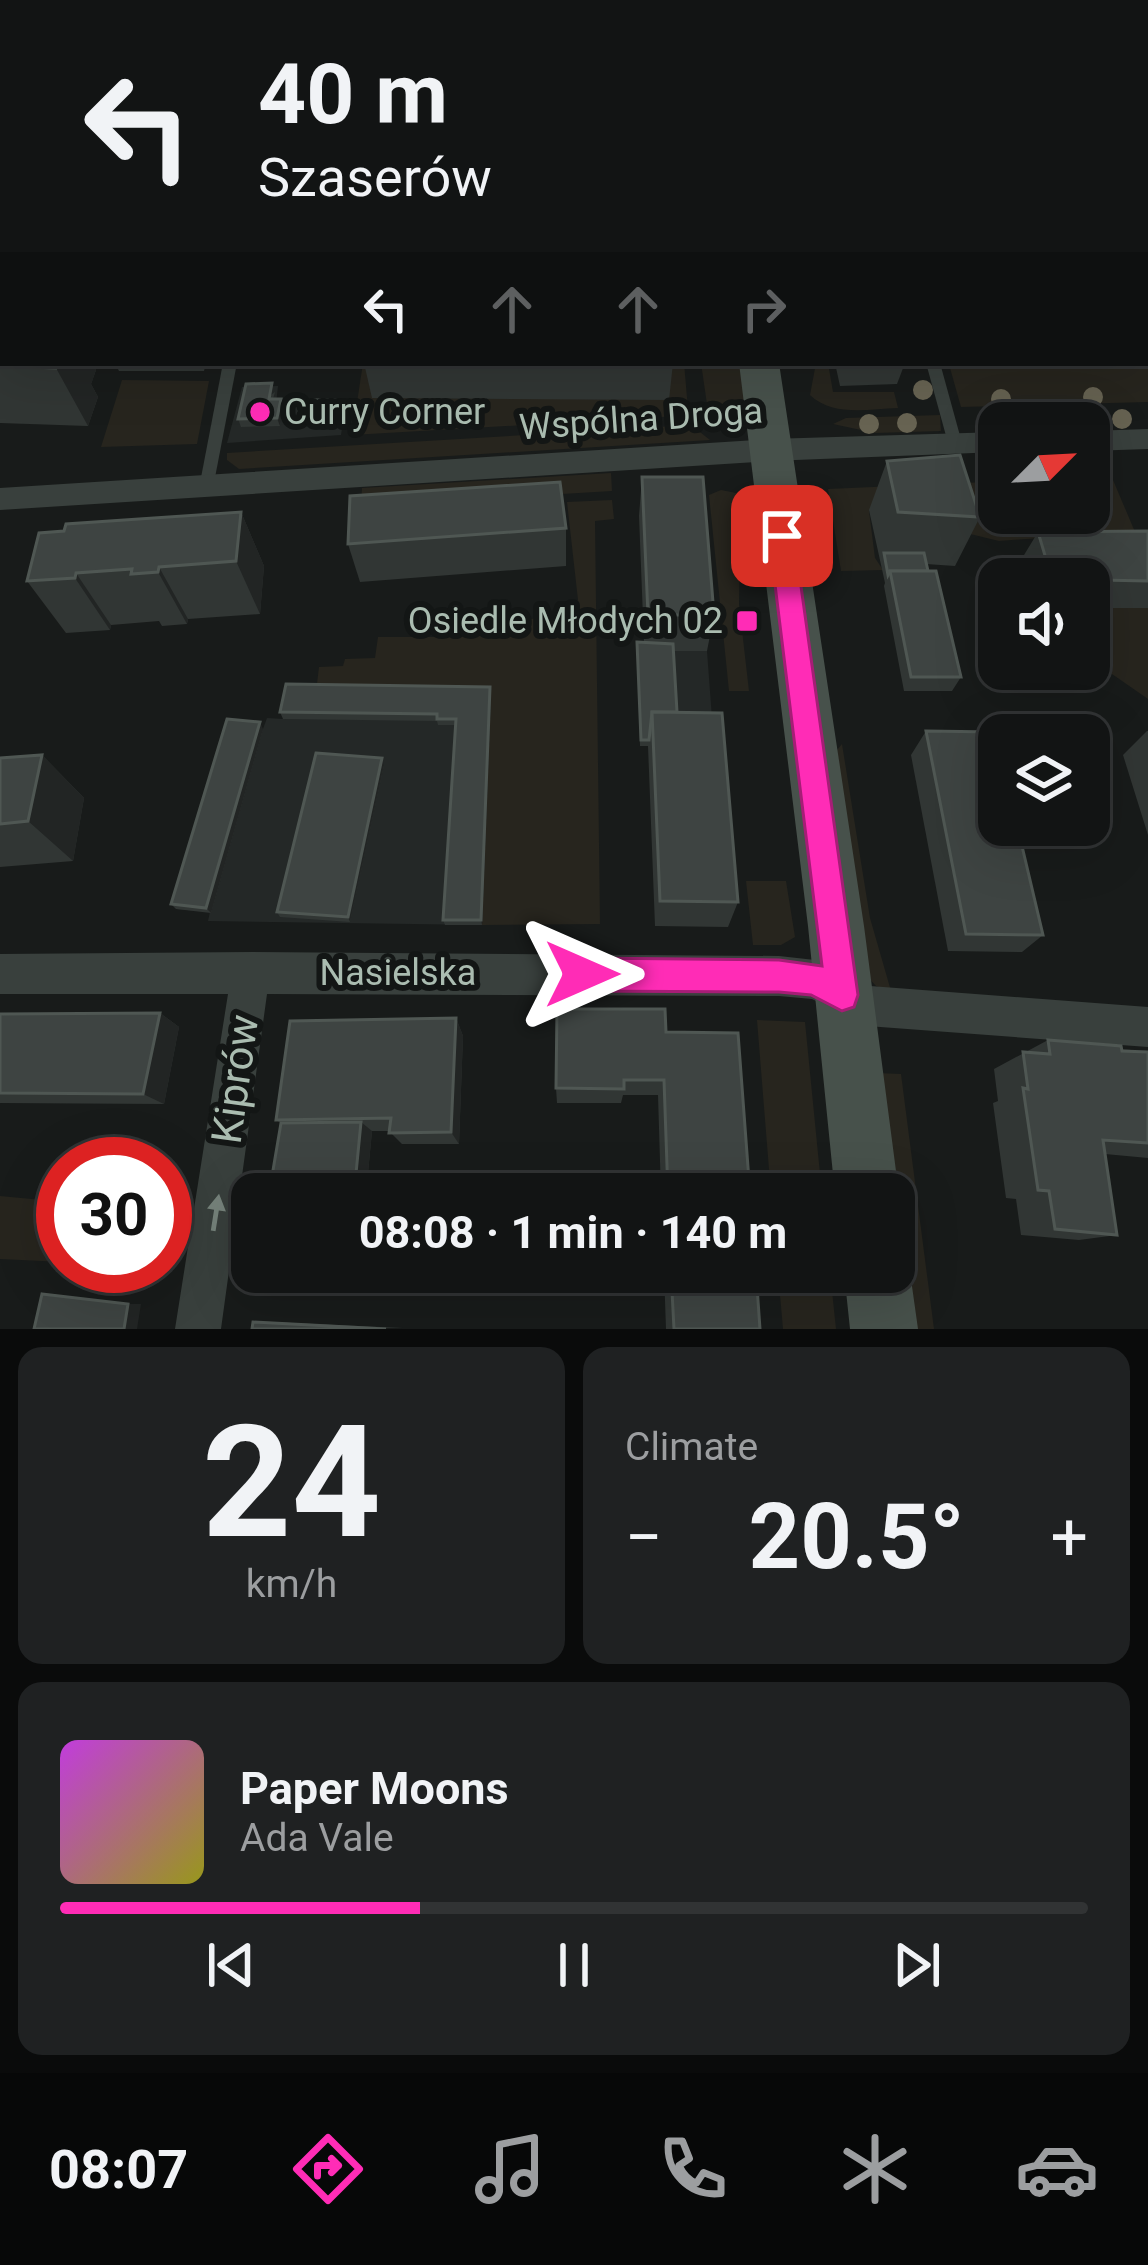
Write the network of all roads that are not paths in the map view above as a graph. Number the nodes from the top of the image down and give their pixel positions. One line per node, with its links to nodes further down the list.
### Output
1 (229, 366): 9 (lane)
2 (758, 366): 8 (street)
3 (934, 366): 7 (lane)
4 (1110, 440): 5 (street)
5 (1148, 440)
6 (978, 442): 7 (street, Wspólna Droga)
7 (955, 443): 8 (street, Wspólna Droga)
8 (770, 450): 9 (street, Wspólna Droga); 13 (street)
9 (206, 488): 10 (street, Wspólna Droga)
10 (0, 499)
11 (250, 972): 12 (street, Nasielska); 13 (street, Nasielska); 17 (street, Kiprów, one-way to 11)
12 (0, 974)
13 (842, 995): 14 (street, Nasielska); 15 (street)
14 (1148, 1027)
15 (863, 1173)
16 (880, 1293): 18 (street)
17 (198, 1329)
18 (884, 1329)

